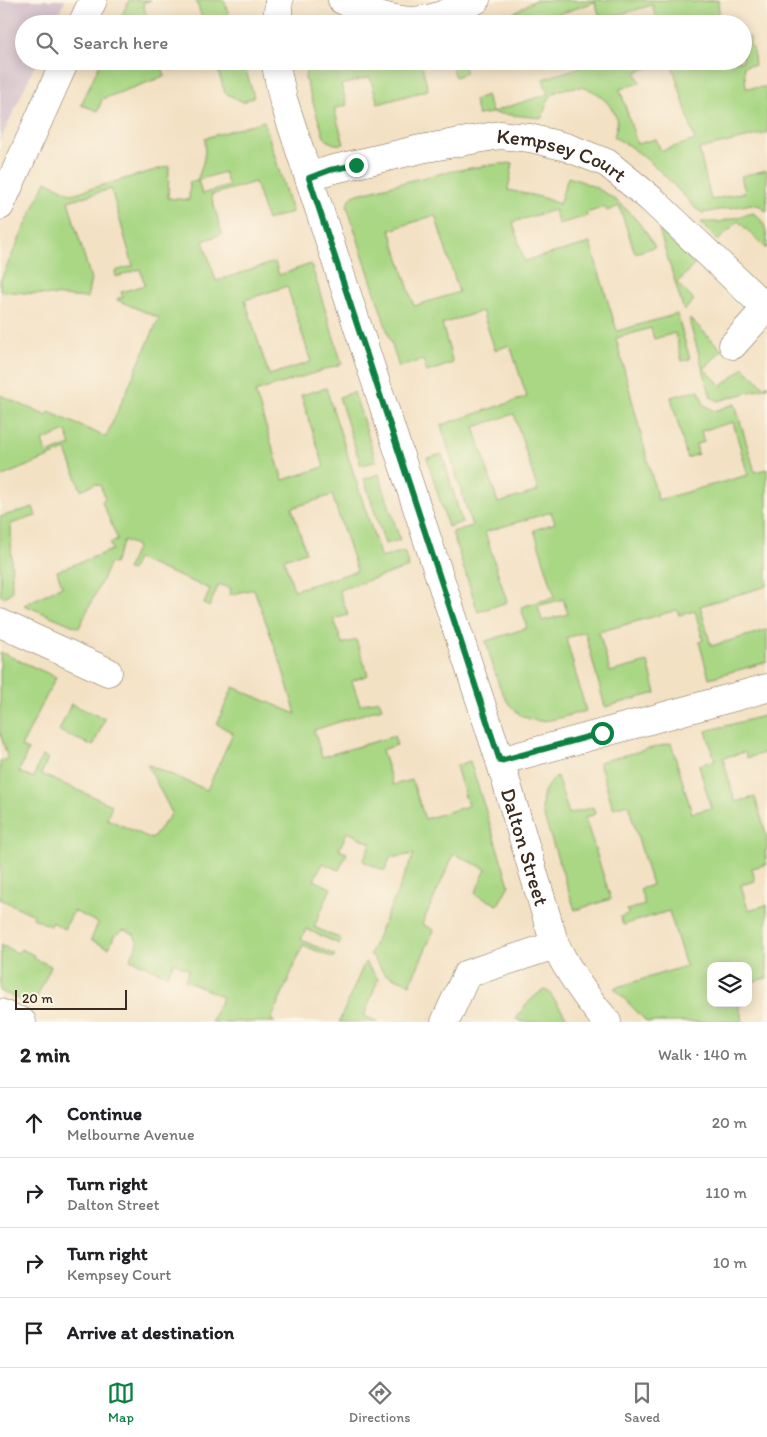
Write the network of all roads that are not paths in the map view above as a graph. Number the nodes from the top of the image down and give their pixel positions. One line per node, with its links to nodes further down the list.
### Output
1 (93, 0): 5 (street)
2 (279, 0): 6 (street)
3 (342, 0): 7 (street)
4 (476, 0): 8 (street)
5 (86, 15)
6 (278, 15)
7 (381, 15)
8 (443, 15)
9 (62, 70): 12 (street)
10 (277, 70): 11 (street, Dalton Street)
11 (309, 178): 13 (street, Kempsey Court); 18 (street, Dalton Street)
12 (0, 206)
13 (766, 308): 14 (street, Kempsey Court)
14 (733, 344)
15 (0, 623): 16 (street)
16 (108, 672)
17 (767, 688): 18 (street)
18 (500, 761): 19 (street, Dalton Street)
19 (556, 945): 22 (street); 23 (street, Dalton Street)
20 (0, 1013): 21 (street)
21 (22, 1022)
22 (445, 1022)
23 (607, 1022)

